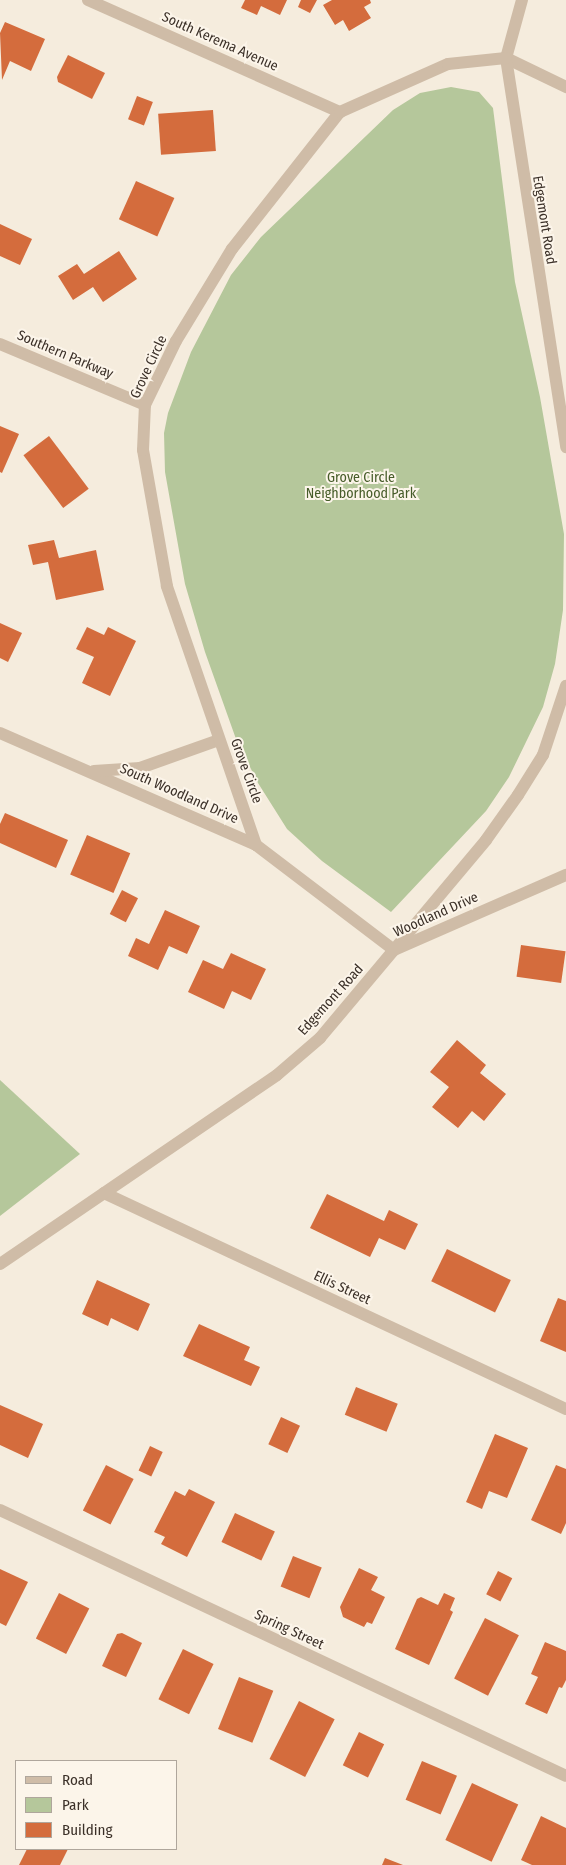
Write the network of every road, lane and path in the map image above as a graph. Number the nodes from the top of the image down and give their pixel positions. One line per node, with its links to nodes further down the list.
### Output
1 (88, 0): 5 (street, South Kerema Avenue)
2 (522, 0): 3 (street, Edgemont Road)
3 (506, 58): 4 (street); 5 (street, Grove Circle); 8 (street, Edgemont Road)
4 (566, 87)
5 (340, 112): 7 (street, Grove Circle)
6 (0, 344): 7 (street, Southern Parkway)
7 (146, 405): 12 (street, Grove Circle)
8 (564, 433): 9 (street, Edgemont Road)
9 (566, 446)
10 (566, 686): 16 (street, Edgemont Road)
11 (0, 733): 13 (street, South Woodland Drive)
12 (219, 740): 13 (street, South Woodland Drive); 14 (street, Grove Circle)
13 (89, 771): 14 (street, South Woodland Drive)
14 (256, 845): 16 (street, Woodland Drive)
15 (566, 875): 16 (street, Woodland Drive)
16 (394, 950): 17 (street, Edgemont Road)
17 (104, 1193): 18 (street, Edgemont Road); 19 (street, Ellis Street)
18 (0, 1264)
19 (566, 1409)
20 (0, 1510): 21 (street, Spring Street)
21 (566, 1776)

